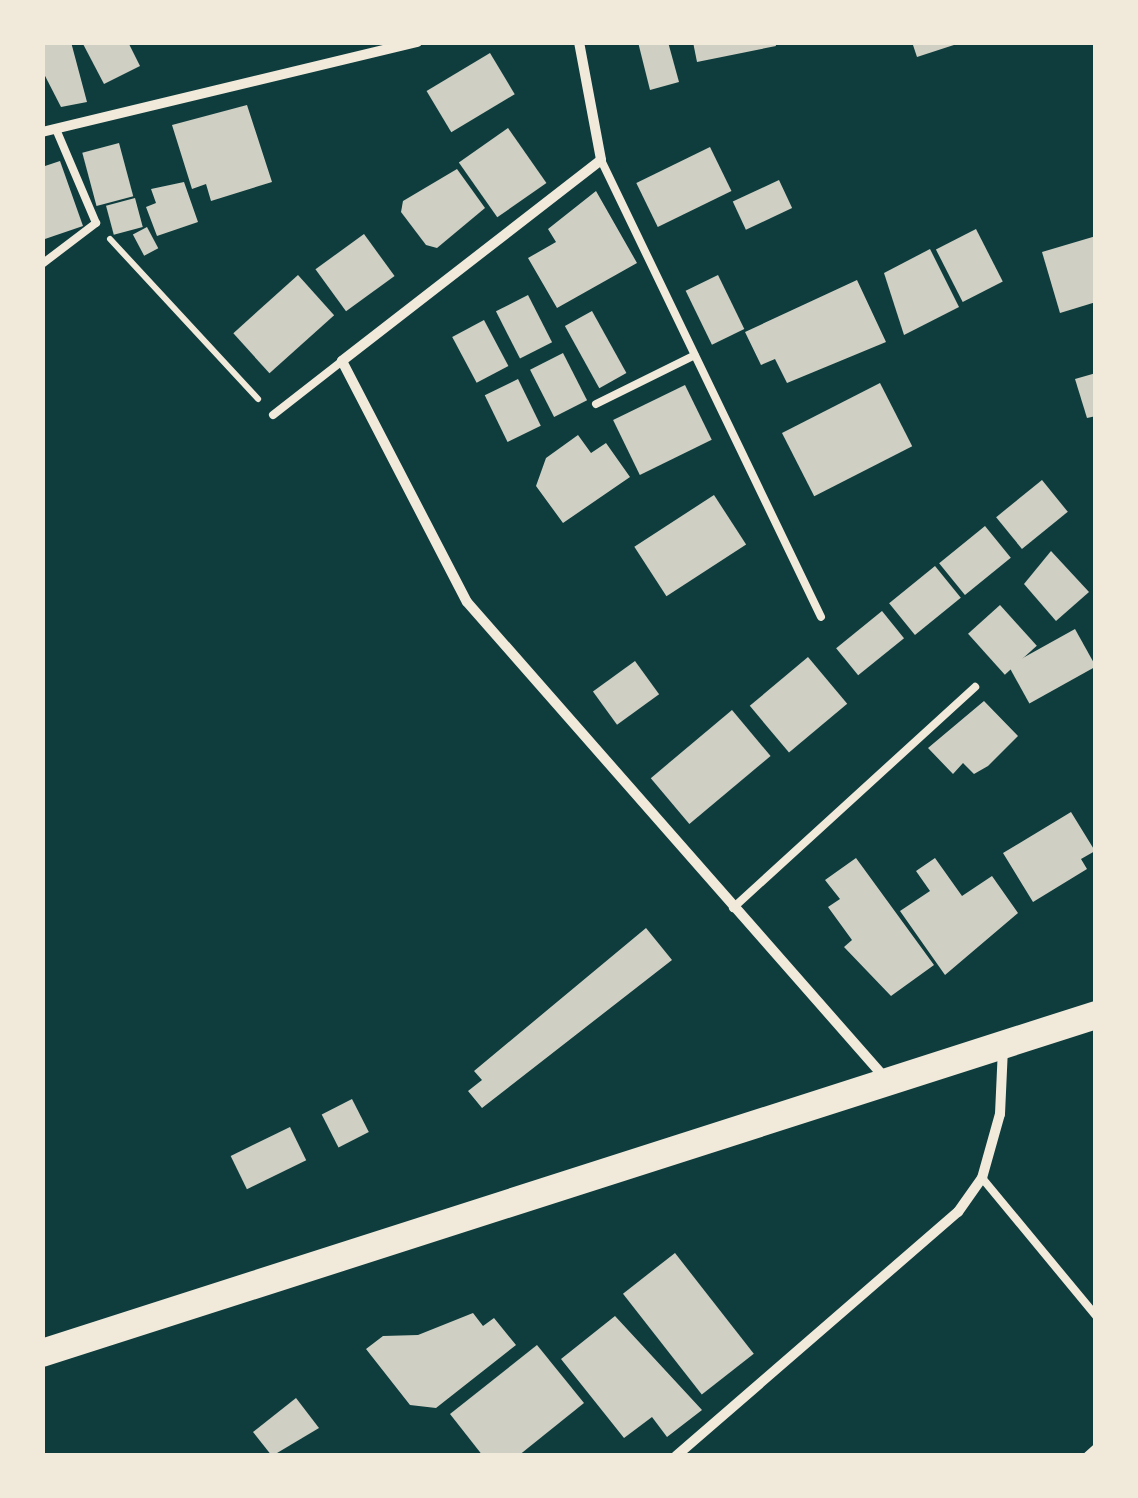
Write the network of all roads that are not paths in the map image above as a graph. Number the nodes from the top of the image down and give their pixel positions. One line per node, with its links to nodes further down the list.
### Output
1 (418, 42): 3 (street)
2 (579, 42): 5 (street)
3 (56, 129): 4 (street); 6 (lane)
4 (42, 132)
5 (601, 160): 7 (lane); 8 (street)
6 (42, 264)
7 (695, 355): 9 (lane); 11 (lane)
8 (342, 361): 10 (lane); 13 (street)
9 (596, 404)
10 (273, 415)
11 (821, 617)
12 (975, 687): 13 (lane)
13 (733, 908): 16 (street)
14 (1096, 1015): 15 (highway)
15 (1003, 1048): 16 (highway); 17 (street)
16 (889, 1082): 19 (highway)
17 (982, 1178): 18 (lane); 21 (street)
18 (1096, 1316)
19 (42, 1353)
20 (1096, 1448): 22 (lane)
21 (676, 1456)
22 (1087, 1456)

